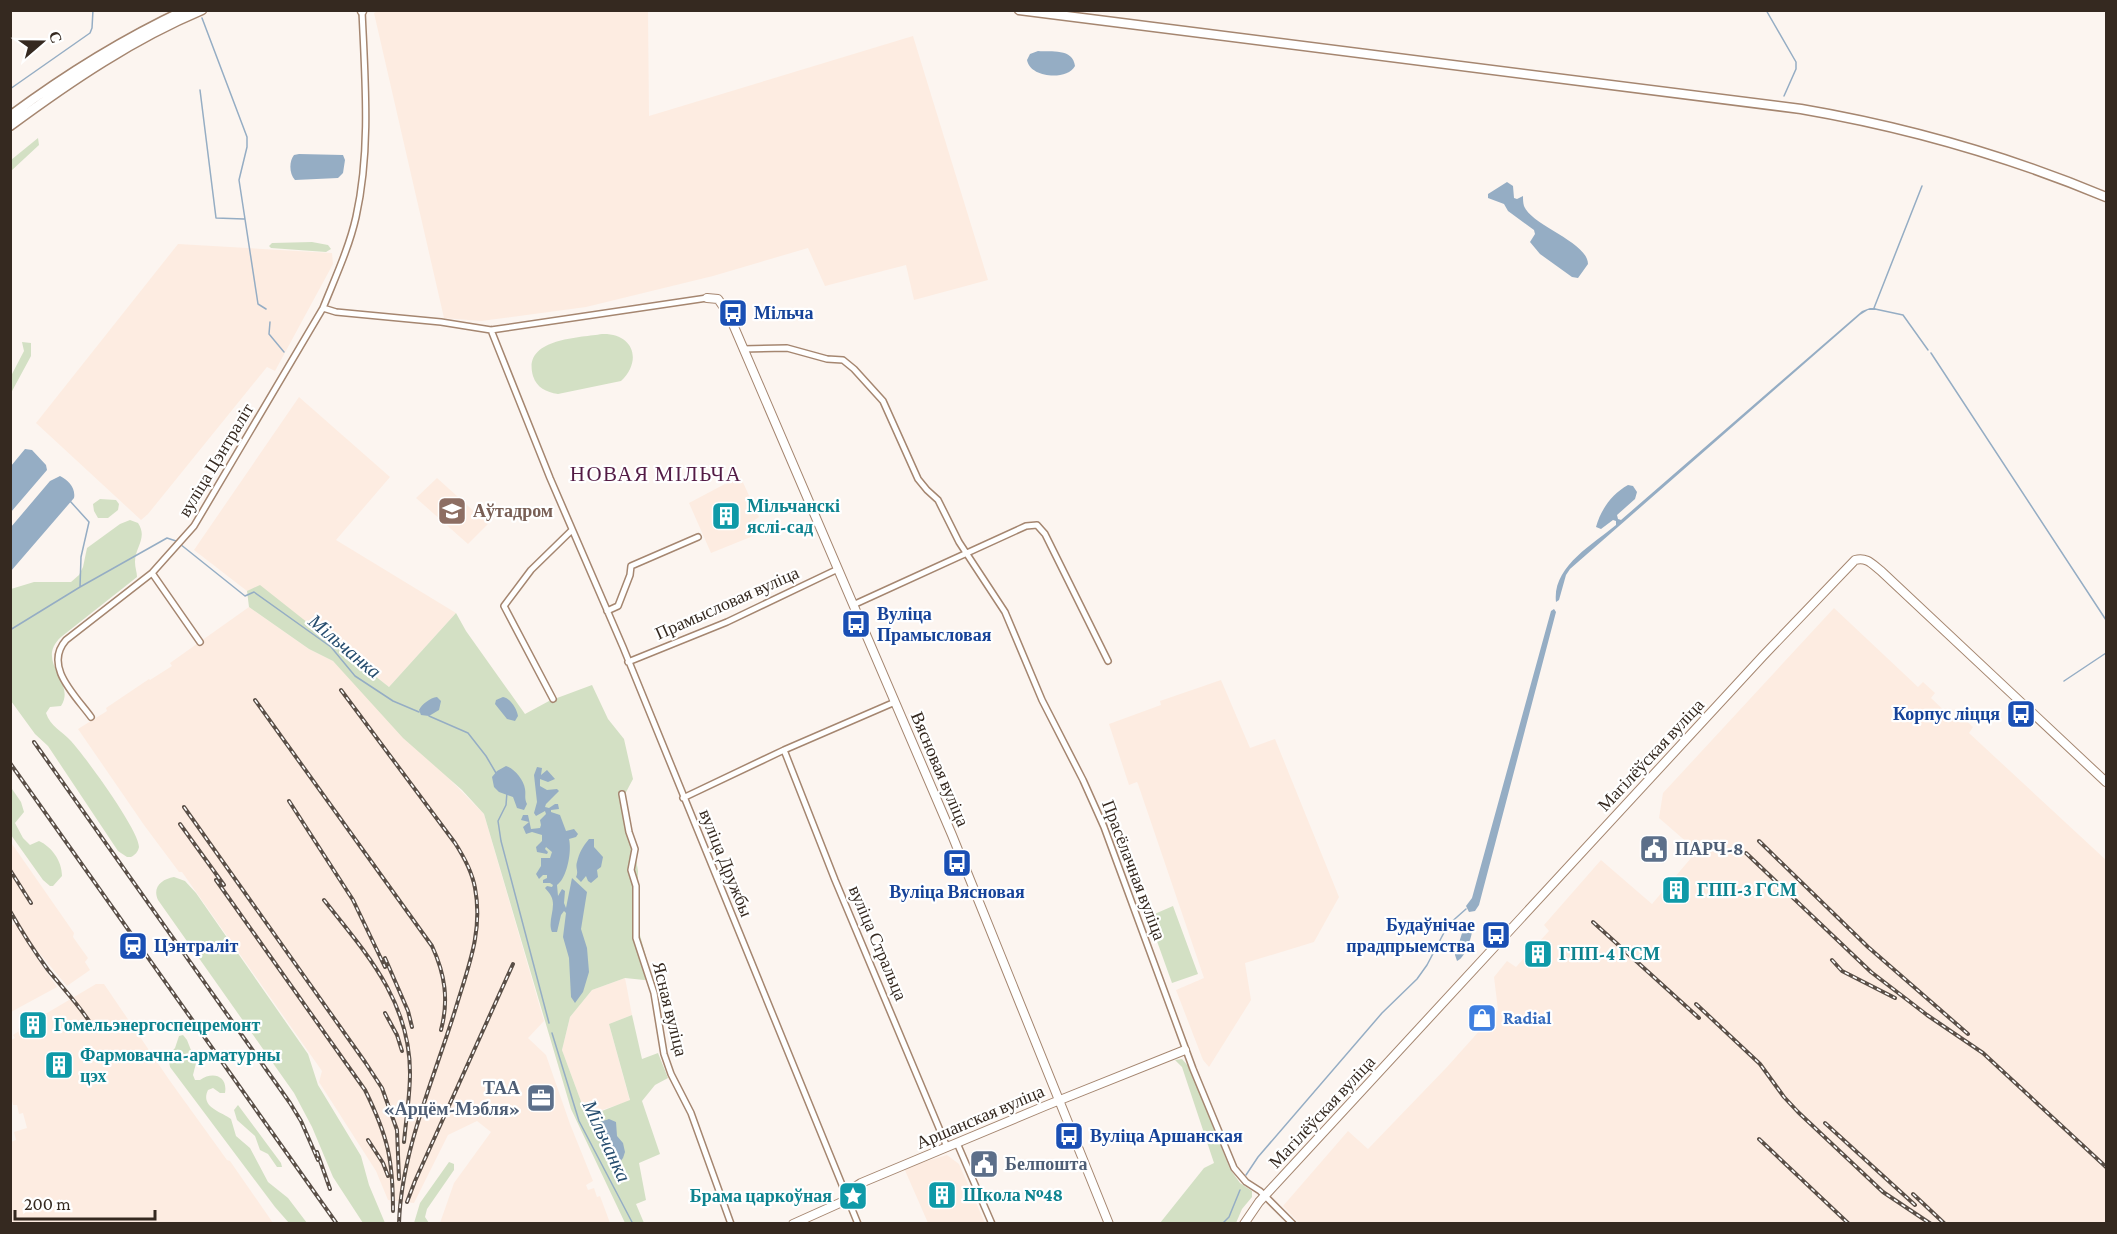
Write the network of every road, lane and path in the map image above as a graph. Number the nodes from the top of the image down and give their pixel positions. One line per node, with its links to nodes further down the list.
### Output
1 (185, 10): 5 (main road)
2 (202, 10): 6 (main road)
3 (362, 10): 9 (street, вуліца Цэнтраліт)
4 (1019, 10): 7 (main road)
5 (10, 116)
6 (10, 126)
7 (2106, 197)
8 (707, 298): 10 (street); 11 (street, Вясновая вуліца)
9 (323, 308): 10 (street); 16 (street, вуліца Цэнтраліт)
10 (491, 330): 12 (street, вуліца Дружбы)
11 (743, 349): 14 (street, Прасёлачная вуліца); 15 (street, Вясновая вуліца)
12 (572, 530): 18 (street, вуліца Дружбы); 22 (street)
13 (698, 537): 18 (street)
14 (968, 553): 17 (street); 20 (street); 29 (street, Прасёлачная вуліца)
15 (838, 569): 17 (street, Вясновая вуліца); 21 (street, Прамысловая вуліца)
16 (152, 573): 19 (street); 24 (street, вуліца Цэнтраліт)
17 (853, 605): 23 (street, Вясновая вуліца)
18 (607, 611): 21 (street, вуліца Дружбы)
19 (200, 642)
20 (1108, 661)
21 (628, 662): 28 (street, вуліца Дружбы)
22 (553, 699)
23 (895, 702): 25 (street); 30 (street, Вясновая вуліца)
24 (91, 717)
25 (784, 750): 28 (street); 32 (street, вуліца Стральца)
26 (2106, 782): 34 (street, Магілёўская вуліца)
27 (622, 794): 35 (street, Ясная вуліца)
28 (683, 798): 33 (street, вуліца Дружбы)
29 (1185, 1050): 30 (street, Аршанская вуліца); 34 (street, Прасёлачная вуліца)
30 (1060, 1100): 31 (street, Аршанская вуліца); 39 (street, Вясновая вуліца)
31 (957, 1143): 32 (street, Аршанская вуліца); 38 (street)
32 (947, 1147): 33 (street, Аршанская вуліца)
33 (847, 1196): 36 (street, Аршанская вуліца); 37 (street, вуліца Дружбы)
34 (1265, 1196): 40 (street, Магілёўская вуліца); 41 (street, Прасёлачная вуліца)
35 (731, 1224)
36 (793, 1224)
37 (858, 1224)
38 (992, 1224)
39 (1109, 1224)
40 (1244, 1224)
41 (1293, 1224)

